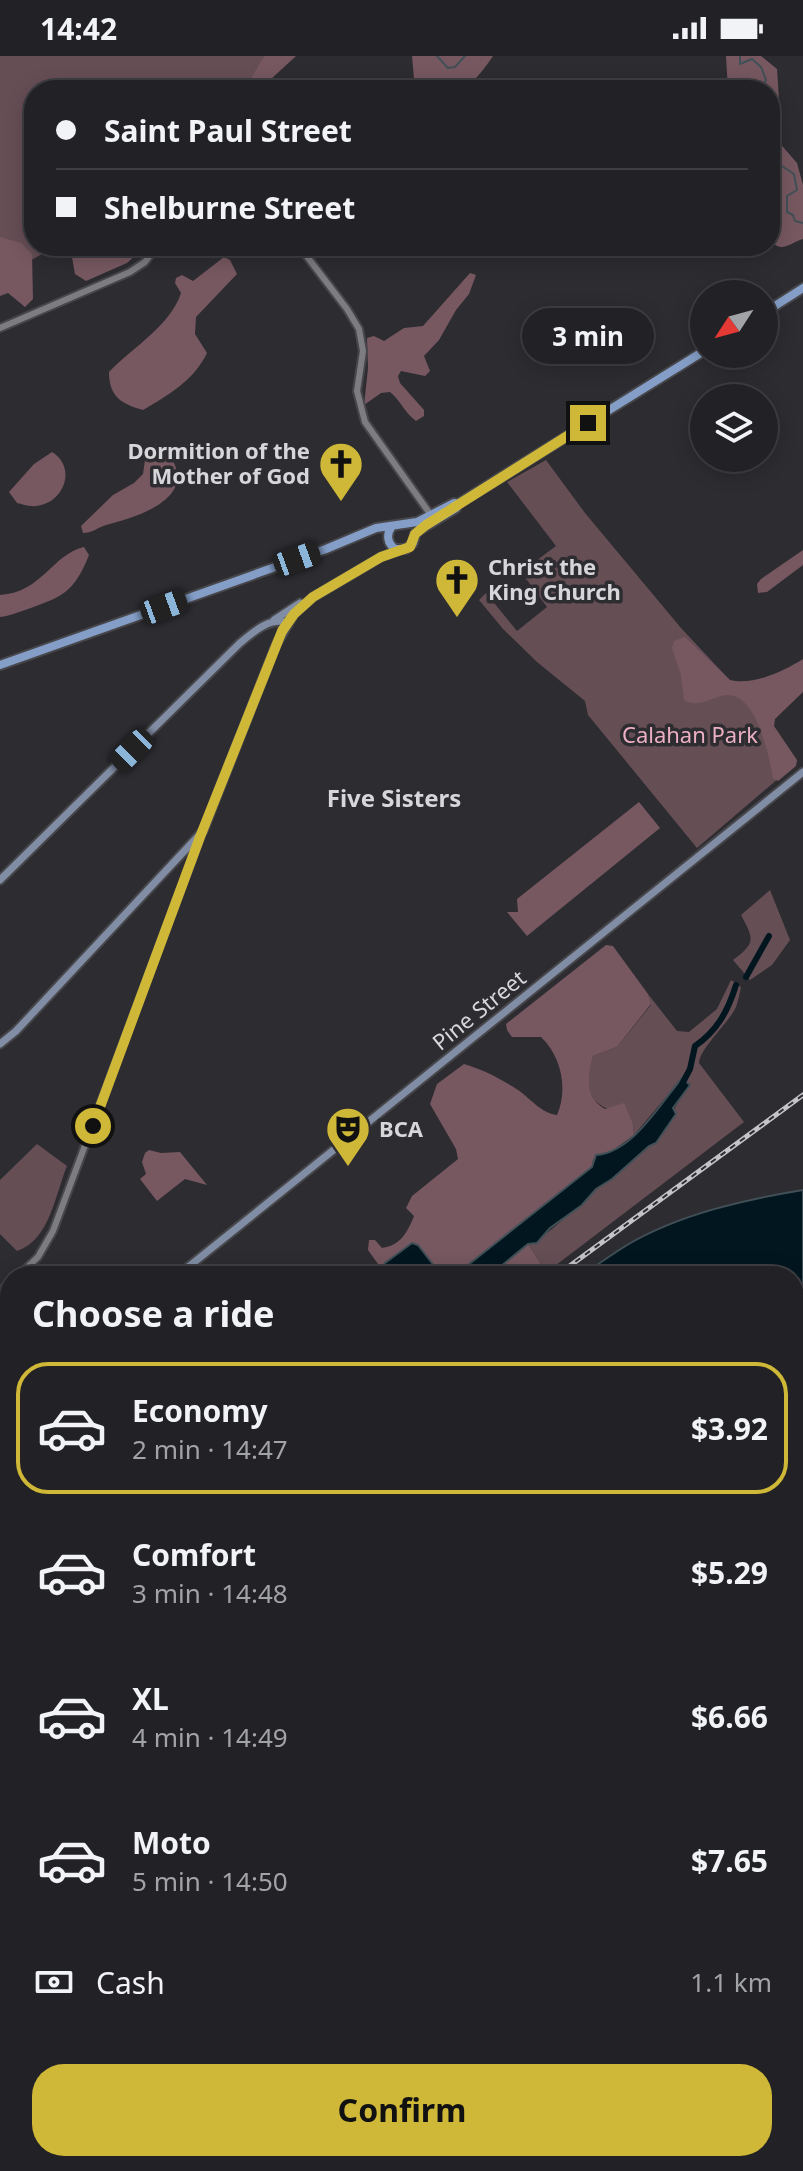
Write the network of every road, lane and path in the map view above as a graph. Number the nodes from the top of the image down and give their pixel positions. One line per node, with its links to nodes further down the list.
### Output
1 (150, 256): 5 (street)
2 (306, 256): 7 (street)
3 (803, 288): 4 (main road)
4 (778, 304)
5 (0, 328)
6 (690, 360): 8 (main road)
7 (419, 500): 8 (street); 9 (street)
8 (433, 517): 9 (main road); 13 (main road)
9 (421, 520): 10 (main road)
10 (407, 524): 11 (main road); 13 (main road)
11 (392, 526): 12 (main road); 14 (main road)
12 (370, 531): 14 (main road); 20 (main road)
13 (415, 534): 15 (main road)
14 (388, 540): 15 (main road); 16 (main road)
15 (399, 550): 16 (main road)
16 (381, 557): 17 (main road)
17 (310, 599): 18 (main road); 19 (main road)
18 (270, 623): 19 (main road); 23 (main road)
19 (287, 623): 22 (main road)
20 (0, 665)
21 (803, 772): 26 (main road, Pine Street)
22 (203, 831): 24 (main road); 25 (street)
23 (0, 880)
24 (0, 1044)
25 (27, 1266)
26 (189, 1266)

